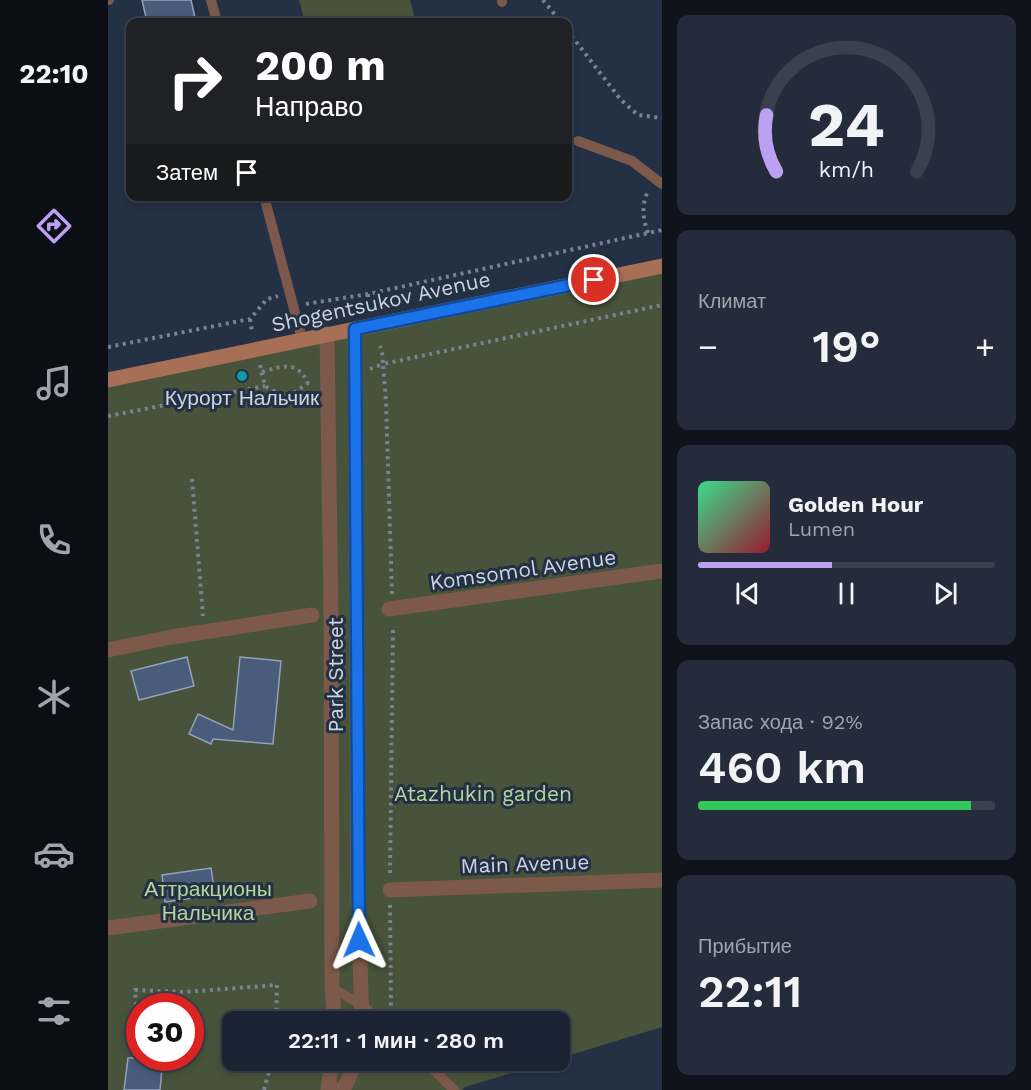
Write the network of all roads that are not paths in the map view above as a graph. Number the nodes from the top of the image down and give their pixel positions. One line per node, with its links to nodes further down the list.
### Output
1 (211, 0): 2 (lane)
2 (216, 18)
3 (578, 141): 4 (lane)
4 (658, 182)
5 (265, 201): 9 (lane)
6 (662, 266): 7 (street, Shogentsukov Avenue)
7 (355, 329): 8 (street, Shogentsukov Avenue); 20 (street, Park Street)
8 (327, 334): 9 (street, Shogentsukov Avenue); 19 (street, Park Street)
9 (303, 339): 10 (street, Shogentsukov Avenue)
10 (108, 380)
11 (662, 571): 12 (street, Komsomol Avenue)
12 (391, 609)
13 (312, 615): 14 (street)
14 (108, 650)
15 (662, 880): 16 (street, Main Avenue)
16 (390, 890)
17 (310, 901): 18 (street)
18 (108, 928)
19 (332, 988): 20 (lane); 21 (street, Park Street)
20 (362, 1005): 22 (street, Park Street); 23 (lane)
21 (335, 1011)
22 (362, 1011)
23 (372, 1011)
24 (331, 1071): 27 (street)
25 (352, 1071): 28 (street)
26 (435, 1071): 29 (lane)
27 (328, 1090)
28 (341, 1090)
29 (454, 1090)

